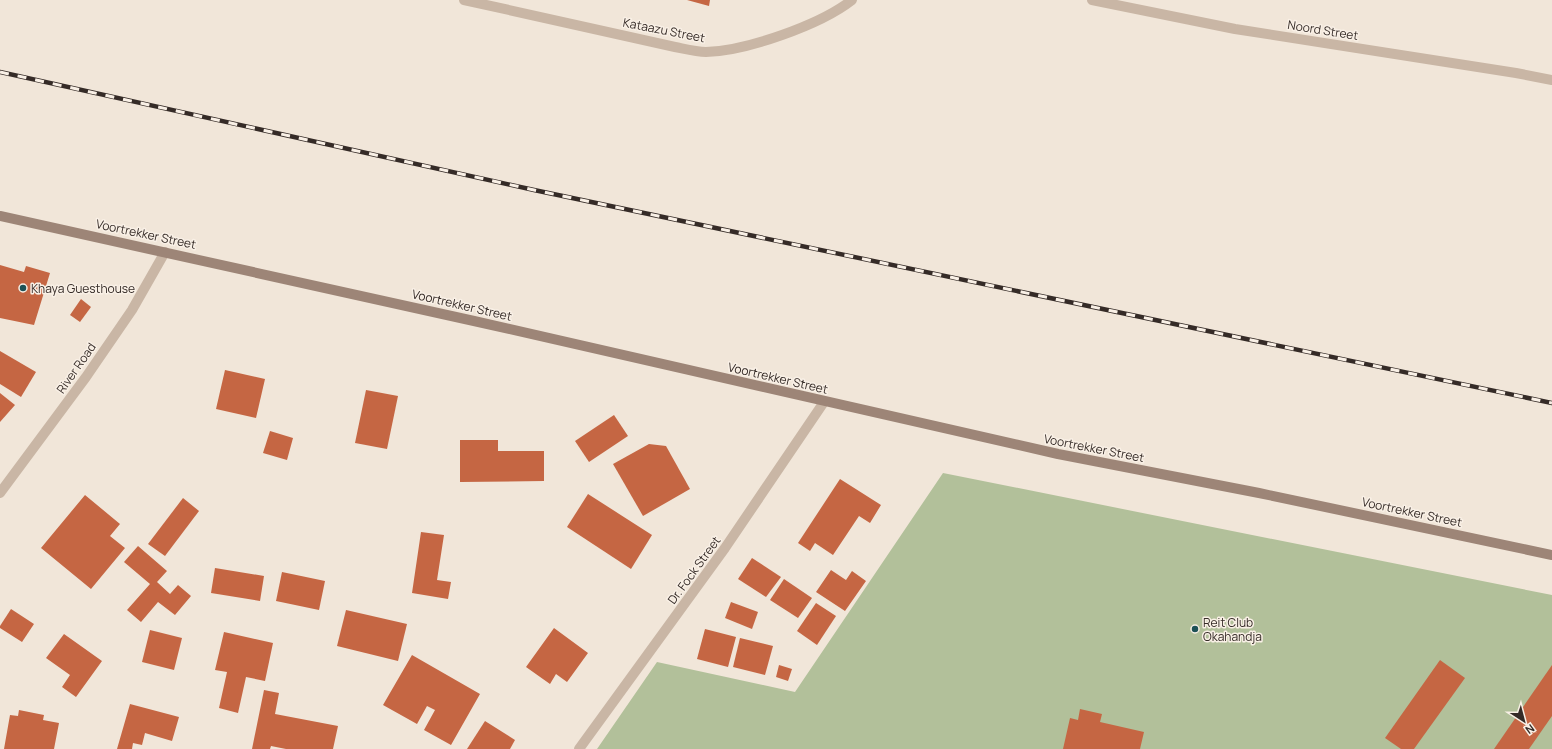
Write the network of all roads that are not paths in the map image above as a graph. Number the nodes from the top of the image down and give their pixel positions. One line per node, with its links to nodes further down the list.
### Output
1 (464, 0): 2 (street, Kataazu Street)
2 (852, 0)
3 (1096, 0): 4 (street, Noord Street)
4 (1552, 80)
5 (0, 216): 6 (main road, Voortrekker Street)
6 (165, 252): 7 (main road, Voortrekker Street); 8 (street, River Road)
7 (824, 402): 9 (main road, Voortrekker Street); 10 (street, Dr. Fock Street)
8 (0, 493)
9 (1552, 555)
10 (579, 749)

